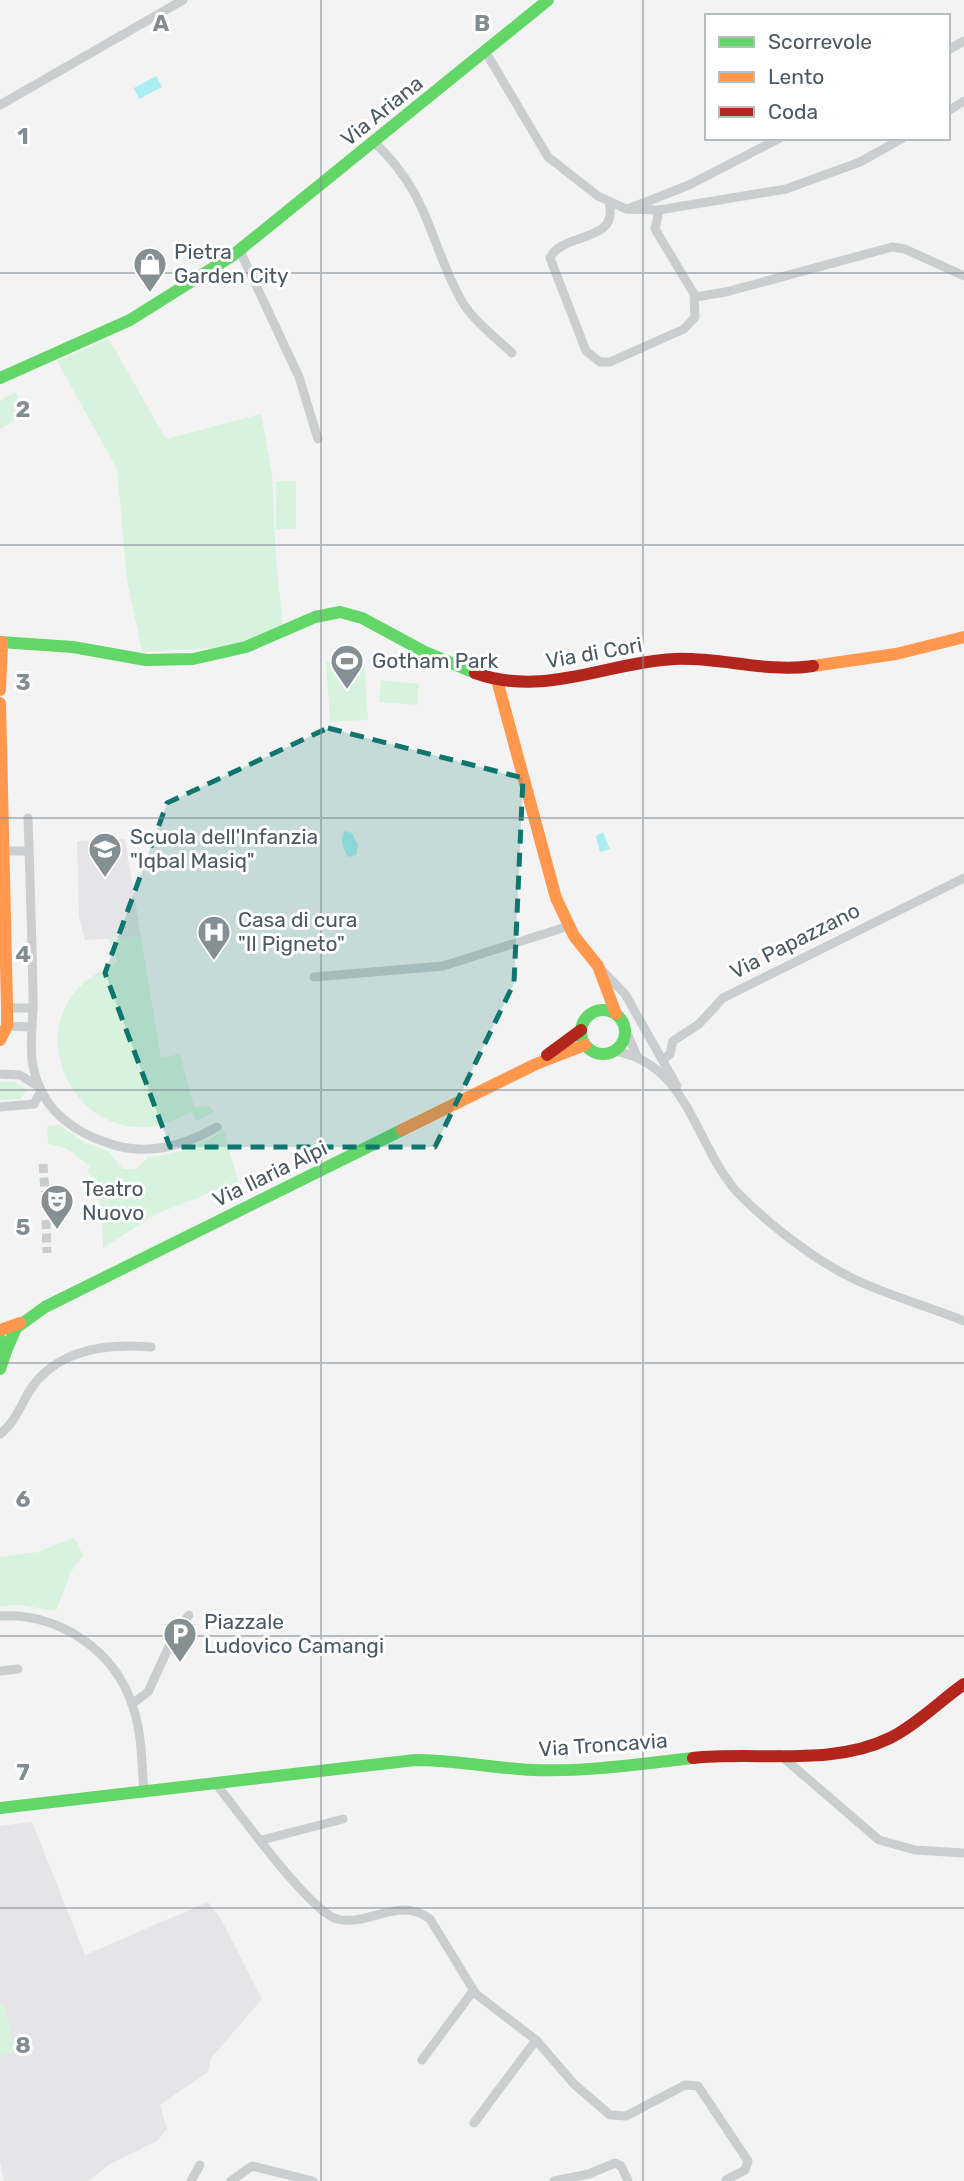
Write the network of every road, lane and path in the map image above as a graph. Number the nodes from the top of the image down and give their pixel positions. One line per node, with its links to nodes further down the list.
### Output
1 (183, 0): 4 (street)
2 (548, 0): 3 (street, Via Ariana)
3 (485, 51): 7 (street, Via Ariana); 8 (street)
4 (0, 105)
5 (776, 140): 9 (street)
6 (900, 140): 10 (street)
7 (374, 142): 11 (street, Via Ariana); 14 (street)
8 (609, 202): 9 (street); 13 (street)
9 (626, 209): 10 (street)
10 (659, 210): 13 (street)
11 (240, 251): 15 (street, Via Ariana); 16 (street)
12 (964, 276): 13 (street)
13 (695, 297)
14 (512, 353)
15 (0, 378)
16 (318, 439)
17 (964, 637): 19 (street, Via di Cori)
18 (1, 642): 19 (street, Via di Cori); 20 (street)
19 (497, 680): 27 (street)
20 (0, 690)
21 (0, 703): 23 (street)
22 (28, 818): 24 (street)
23 (4, 851): 24 (street); 26 (street)
24 (29, 851): 34 (street)
25 (964, 878): 45 (street, Via Papazzano)
26 (2, 890): 28 (street)
27 (569, 926): 30 (street); 31 (street)
28 (3, 931): 29 (street)
29 (3, 966): 33 (street)
30 (598, 967): 32 (street); 45 (street)
31 (314, 977)
32 (603, 986): 35 (street); 36 (street)
33 (7, 1008): 34 (street); 37 (street)
34 (33, 1008): 38 (street)
35 (616, 1014): 36 (street); 39 (street)
36 (587, 1016): 40 (street)
37 (7, 1026): 38 (street); 41 (street)
38 (30, 1027): 48 (street)
39 (625, 1029): 43 (street); 44 (street)
40 (581, 1030): 42 (street); 46 (street, Via Ilaria Alpi)
41 (0, 1040)
42 (585, 1045): 43 (street); 46 (street, Via Ilaria Alpi)
43 (612, 1051): 44 (street)
44 (638, 1058): 49 (street)
45 (664, 1059): 49 (street)
46 (536, 1064): 53 (street, Via Ilaria Alpi)
47 (0, 1074): 48 (street)
48 (41, 1089): 50 (street); 51 (street)
49 (679, 1091): 52 (street)
50 (0, 1107)
51 (217, 1127)
52 (964, 1321)
53 (23, 1322): 54 (street, Via Ilaria Alpi); 55 (street, Via Ilaria Alpi)
54 (0, 1330)
55 (3, 1345): 57 (street, Via Ilaria Alpi)
56 (151, 1347): 58 (street)
57 (0, 1369)
58 (0, 1434)
59 (0, 1616): 64 (street)
60 (172, 1640): 64 (street)
61 (18, 1669): 62 (street)
62 (0, 1671)
63 (964, 1684): 65 (street, Via Troncavia)
64 (132, 1704): 67 (street)
65 (779, 1754): 66 (street, Via Troncavia); 71 (street)
66 (216, 1784): 67 (street, Via Troncavia); 70 (street)
67 (144, 1793): 68 (street, Via Troncavia)
68 (0, 1808)
69 (343, 1819): 70 (street)
70 (262, 1840): 72 (street)
71 (964, 1853)
72 (473, 1991): 73 (street); 74 (street)
73 (536, 2040): 75 (street); 77 (street)
74 (422, 2060)
75 (474, 2123)
76 (200, 2165): 78 (street)
77 (726, 2180)
78 (191, 2181)
79 (231, 2181): 80 (street)
80 (313, 2181)
81 (554, 2181): 82 (street)
82 (628, 2181)

